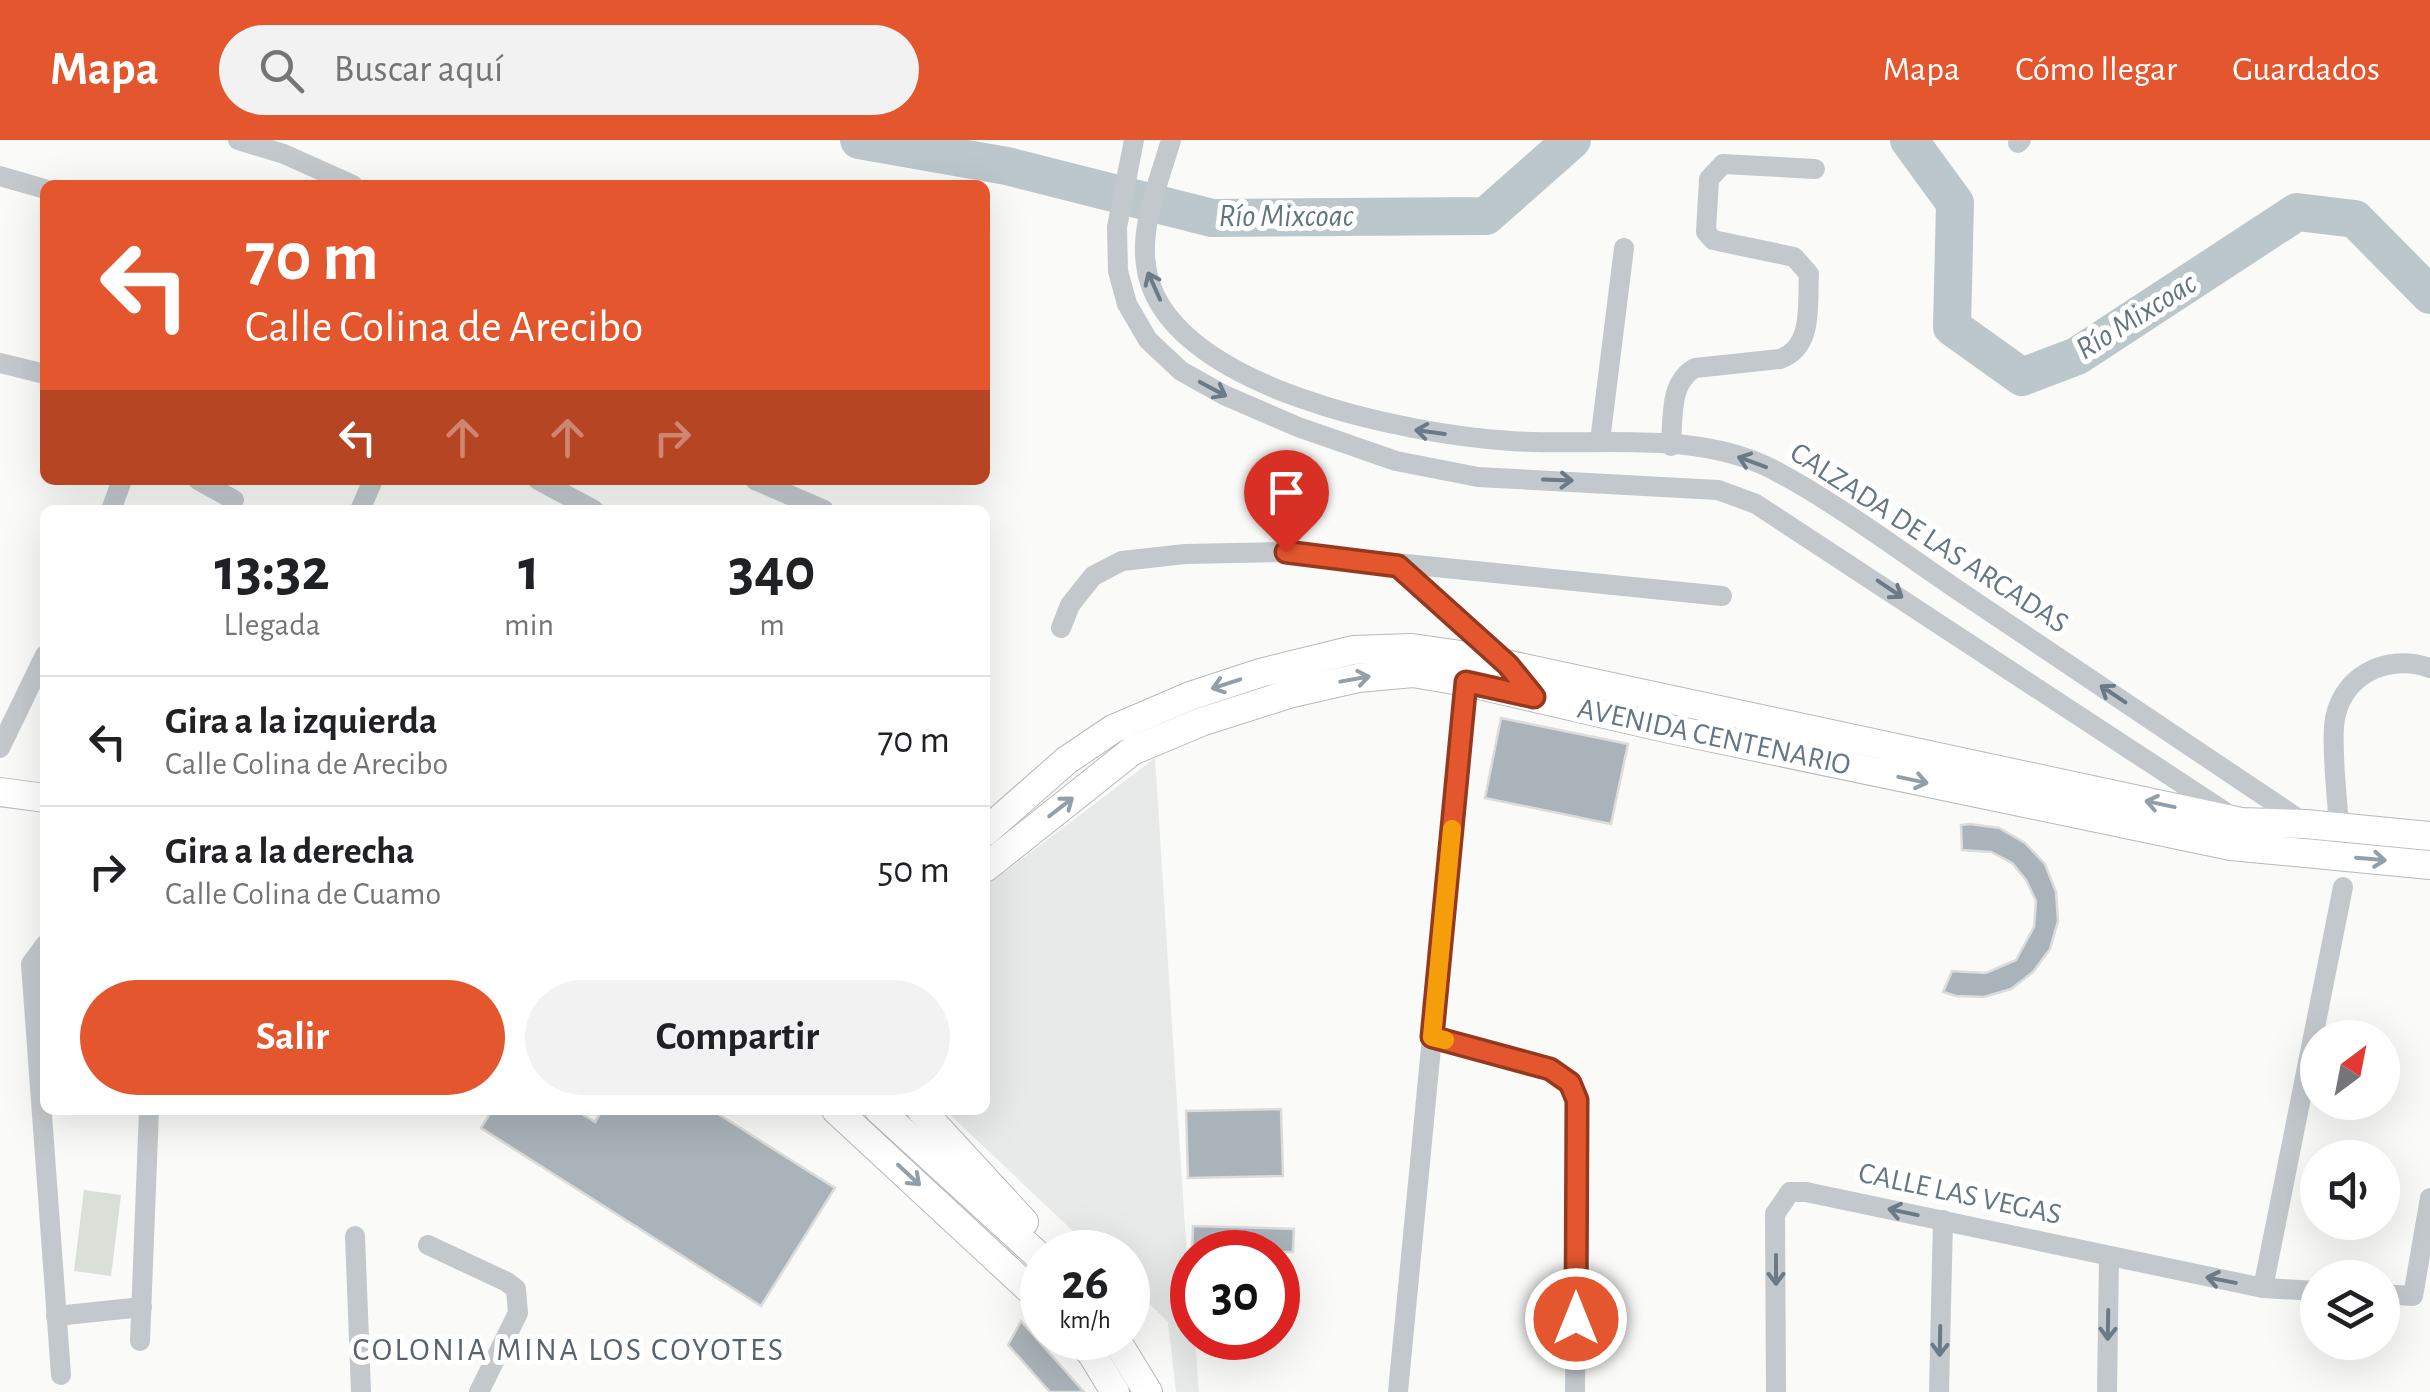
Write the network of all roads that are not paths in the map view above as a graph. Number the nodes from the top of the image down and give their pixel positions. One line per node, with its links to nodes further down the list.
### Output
1 (238, 140): 6 (street)
2 (1134, 140): 20 (street, one-way to 20)
3 (1170, 140): 11 (street, CALZADA DE LAS ARCADAS, one-way to 3)
4 (1815, 169): 12 (street)
5 (0, 176): 7 (street)
6 (343, 180)
7 (40, 188)
8 (1624, 248): 11 (street)
9 (0, 362): 10 (street)
10 (40, 373)
11 (1600, 442): 12 (street, CALZADA DE LAS ARCADAS)
12 (1671, 446): 19 (street, CALZADA DE LAS ARCADAS, one-way to 12)
13 (205, 485): 16 (street)
14 (546, 485): 17 (street)
15 (766, 485): 18 (street)
16 (232, 505)
17 (579, 505)
18 (812, 505)
19 (1854, 520): 20 (street); 33 (street, CALZADA DE LAS ARCADAS, one-way to 19)
20 (1833, 551): 32 (street, one-way to 32)
21 (1398, 566): 22 (street); 23 (street); 25 (street)
22 (1722, 596)
23 (1060, 628)
24 (40, 665): 29 (street)
25 (1508, 665): 27 (main road, AVENIDA CENTENARIO); 28 (street); 32 (main road, AVENIDA CENTENARIO, one-way to 25)
26 (2430, 668): 34 (street)
27 (1467, 669): 28 (main road, AVENIDA CENTENARIO); 35 (main road, AVENIDA CENTENARIO, one-way to 35); 39 (main road, AVENIDA CENTENARIO, one-way to 27); 43 (street)
28 (1534, 697): 37 (main road, AVENIDA CENTENARIO, one-way to 37)
29 (0, 748)
30 (0, 792): 31 (main road)
31 (40, 797)
32 (2241, 822): 33 (main road, AVENIDA CENTENARIO); 37 (street)
33 (2306, 824): 34 (main road, AVENIDA CENTENARIO); 38 (street, CALZADA DE LAS ARCADAS)
34 (2339, 827): 36 (main road, AVENIDA CENTENARIO)
35 (990, 828)
36 (2430, 836)
37 (2285, 852): 38 (main road, AVENIDA CENTENARIO)
38 (2330, 856): 40 (main road, AVENIDA CENTENARIO, one-way to 40)
39 (990, 864)
40 (2430, 865)
41 (2343, 887): 58 (street)
42 (40, 952): 44 (street)
43 (1432, 1037): 71 (street); 72 (street)
44 (40, 1091)
45 (42, 1115): 62 (street)
46 (148, 1115): 61 (street)
47 (841, 1115): 57 (main road, one-way to 57)
48 (886, 1115): 53 (main road)
49 (926, 1115): 52 (main road)
50 (2430, 1198): 60 (street)
51 (1943, 1220): 56 (street, CALLE LAS VEGAS); 73 (street, CALLE LAS VEGAS, one-way to 73); 74 (street, one-way to 74)
52 (1028, 1230)
53 (1020, 1235)
54 (355, 1236): 67 (street)
55 (428, 1246): 68 (street)
56 (2108, 1258): 58 (street, CALLE LAS VEGAS, one-way to 56); 75 (street, one-way to 75)
57 (1020, 1281)
58 (2263, 1288): 59 (street, CALLE LAS VEGAS)
59 (2300, 1290)
60 (2422, 1296)
61 (142, 1306): 62 (street); 63 (street)
62 (56, 1316): 66 (street)
63 (140, 1341)
64 (1096, 1360): 69 (main road)
65 (1128, 1360): 70 (main road)
66 (61, 1375)
67 (361, 1392)
68 (479, 1392)
69 (1115, 1392)
70 (1148, 1392)
71 (1398, 1392)
72 (1575, 1392)
73 (1776, 1392)
74 (1940, 1392)
75 (2107, 1392)

